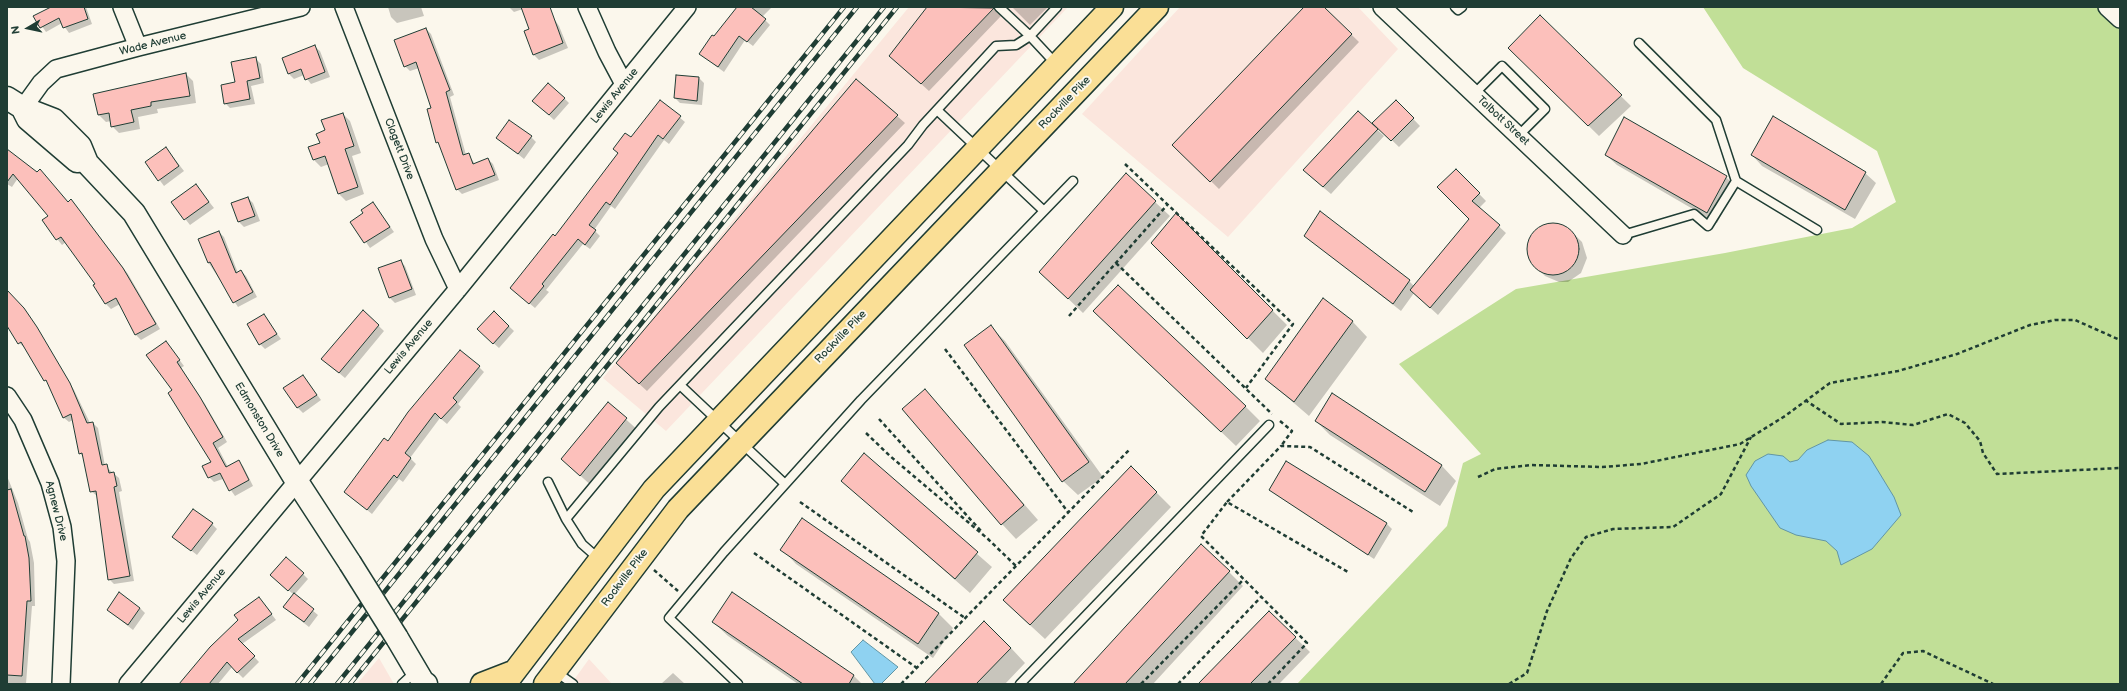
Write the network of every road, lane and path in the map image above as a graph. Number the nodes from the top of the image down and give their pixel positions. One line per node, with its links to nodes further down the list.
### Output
1 (122, 7): 17 (street)
2 (301, 7): 17 (street, Wade Avenue)
3 (344, 7): 34 (street, Clagett Drive)
4 (587, 7): 19 (street)
5 (687, 7): 19 (street, Lewis Avenue)
6 (999, 7): 15 (lane)
7 (1057, 7): 15 (lane)
8 (1112, 7): 18 (main road)
9 (1157, 7): 26 (main road, Rockville Pike)
10 (1382, 7): 20 (street, Talbott Street)
11 (1454, 7): 12 (lane)
12 (1462, 7)
13 (2107, 7): 14 (street)
14 (2120, 19)
15 (1030, 36): 18 (lane); 22 (lane)
16 (1639, 43): 28 (lane)
17 (138, 47): 21 (street, Wade Avenue)
18 (1057, 65): 24 (main road)
19 (624, 84): 34 (street, Lewis Avenue)
20 (1474, 94): 23 (street, Talbott Street); 23 (lane)
21 (15, 103): 52 (street, Edmonston Drive)
22 (936, 110): 24 (lane); 38 (lane)
23 (1518, 136): 32 (street, Talbott Street)
24 (978, 148): 26 (lane); 43 (main road)
25 (1124, 164): 29 (path)
26 (1002, 169): 30 (lane); 47 (main road, Rockville Pike)
27 (1073, 181): 30 (lane)
28 (1736, 181): 31 (lane); 32 (lane)
29 (1168, 204): 33 (path); 39 (path)
30 (1044, 211): 54 (lane)
31 (1817, 230)
32 (1623, 235)
33 (1116, 263): 35 (path); 39 (path)
34 (458, 289): 52 (street, Lewis Avenue)
35 (1069, 316)
36 (2120, 340): 41 (path)
37 (946, 349): 57 (path)
38 (680, 385): 43 (lane); 59 (lane)
39 (1246, 388): 48 (path)
40 (7, 396): 74 (street, Agnew Drive)
41 (1805, 400): 46 (path); 50 (path)
42 (879, 419): 60 (path)
43 (718, 422): 47 (lane); 62 (main road)
44 (1269, 425): 80 (lane)
45 (866, 433): 60 (path)
46 (1751, 437): 51 (path); 84 (path)
47 (740, 443): 54 (lane); 72 (main road, Rockville Pike)
48 (1281, 446): 56 (path); 58 (path)
49 (1128, 450): 57 (path)
50 (2120, 468)
51 (1478, 477)
52 (296, 480): 73 (street, Edmonston Drive, bridge); 75 (street, Lewis Avenue)
53 (548, 482): 59 (lane)
54 (785, 484): 68 (lane)
55 (800, 502): 69 (path)
56 (1226, 502): 65 (path); 66 (path)
57 (1068, 512): 63 (path)
58 (1412, 512)
59 (566, 519): 62 (lane)
60 (988, 539): 63 (path)
61 (754, 553): 70 (path)
62 (600, 560): 71 (main road)
63 (1016, 566): 69 (path)
64 (652, 569): 68 (path)
65 (1348, 572)
66 (1244, 579): 67 (path); 81 (path)
67 (1261, 597): 82 (path); 83 (path)
68 (686, 598): 78 (lane)
69 (965, 618): 70 (path)
70 (917, 668): 79 (path)
71 (509, 678): 76 (main road)
72 (550, 678): 77 (lane)
73 (418, 681)
74 (61, 684)
75 (128, 684)
76 (482, 684)
77 (573, 684)
78 (738, 684)
79 (901, 684)
80 (1020, 684)
81 (1142, 684)
82 (1178, 684)
83 (1268, 684)
84 (1509, 684)
85 (1881, 684): 86 (path)
86 (1993, 684)

